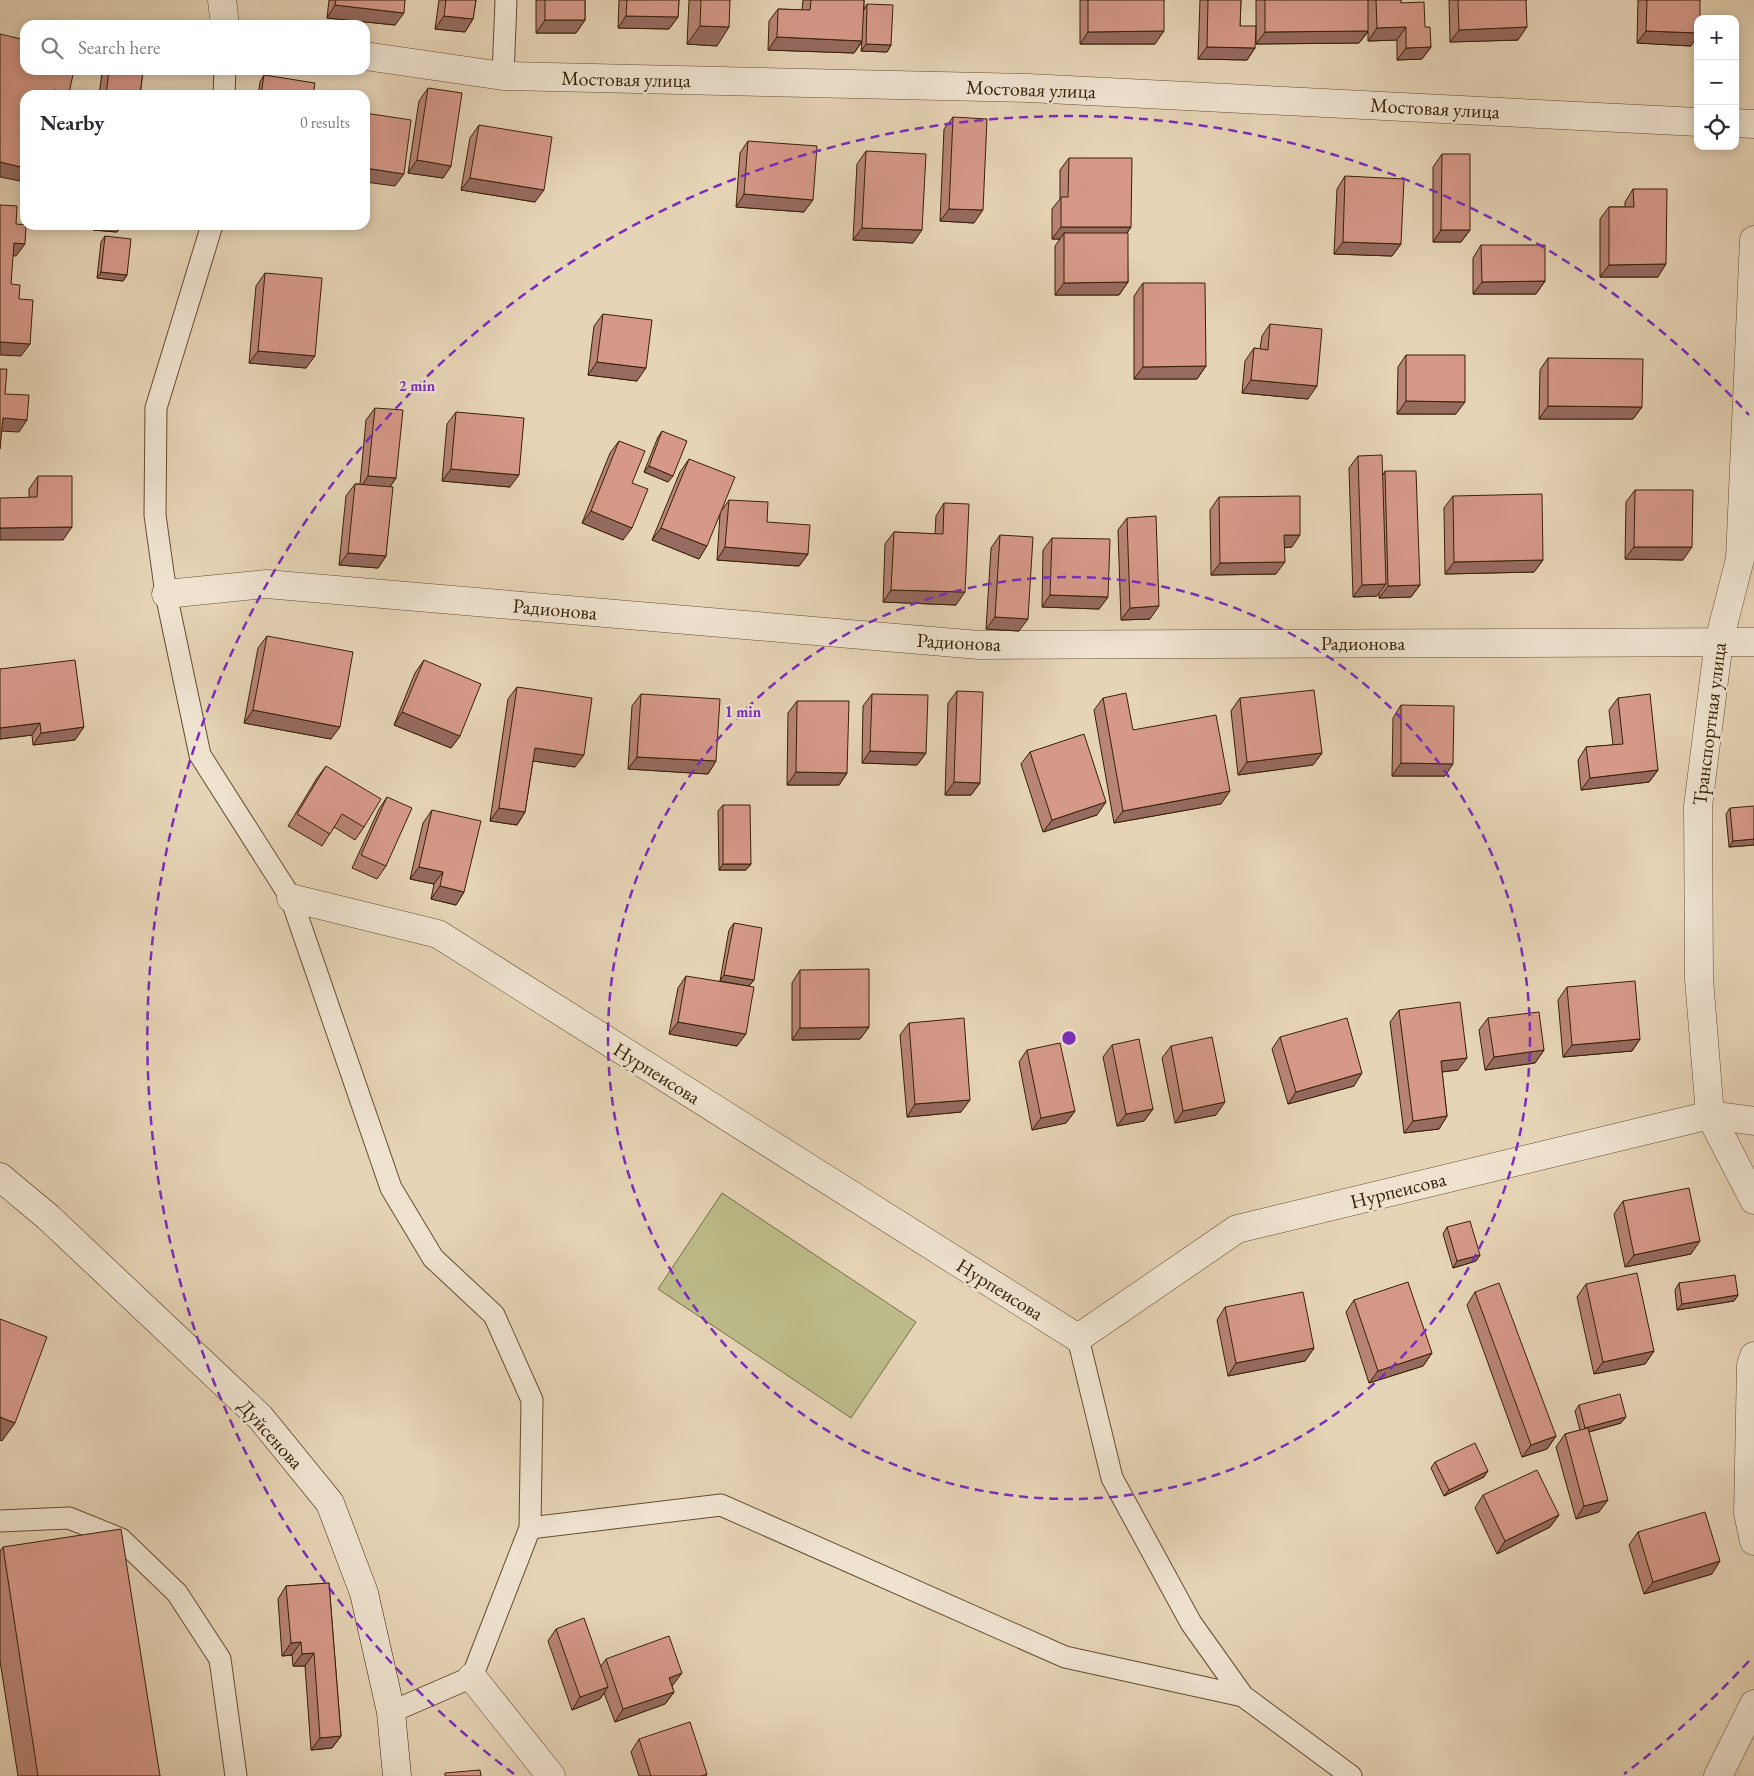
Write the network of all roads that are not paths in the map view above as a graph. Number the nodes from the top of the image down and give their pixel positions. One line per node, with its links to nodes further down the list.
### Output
1 (222, 0): 3 (street)
2 (506, 0): 6 (lane)
3 (224, 20)
4 (370, 57): 6 (street, Мостовая улица)
5 (225, 75): 7 (lane)
6 (503, 76): 8 (street, Мостовая улица)
7 (224, 90)
8 (1694, 122)
9 (1739, 123): 10 (street)
10 (1754, 124)
11 (210, 230): 13 (lane)
12 (1754, 240): 14 (street, Транспортная улица)
13 (166, 594): 14 (street, Радионова); 16 (lane)
14 (1719, 641): 15 (street, Радионова); 17 (street, Транспортная улица)
15 (1754, 642)
16 (291, 898): 21 (street, Нурпеисова); 24 (lane)
17 (1710, 1115): 18 (street, Нурпеисова); 20 (street, Транспортная улица); 21 (street, Нурпеисова)
18 (1754, 1121)
19 (0, 1177): 29 (street, Дуйсенова)
20 (1754, 1200)
21 (1078, 1338): 27 (lane)
22 (1754, 1356): 25 (street)
23 (0, 1521): 30 (lane)
24 (530, 1528): 26 (lane); 27 (lane)
25 (1754, 1541)
26 (472, 1677): 29 (lane); 32 (street)
27 (1243, 1696): 33 (lane)
28 (1754, 1704): 34 (street)
29 (390, 1712): 31 (street, Дуйсенова)
30 (236, 1776)
31 (397, 1776)
32 (552, 1776)
33 (1351, 1776)
34 (1718, 1776)

